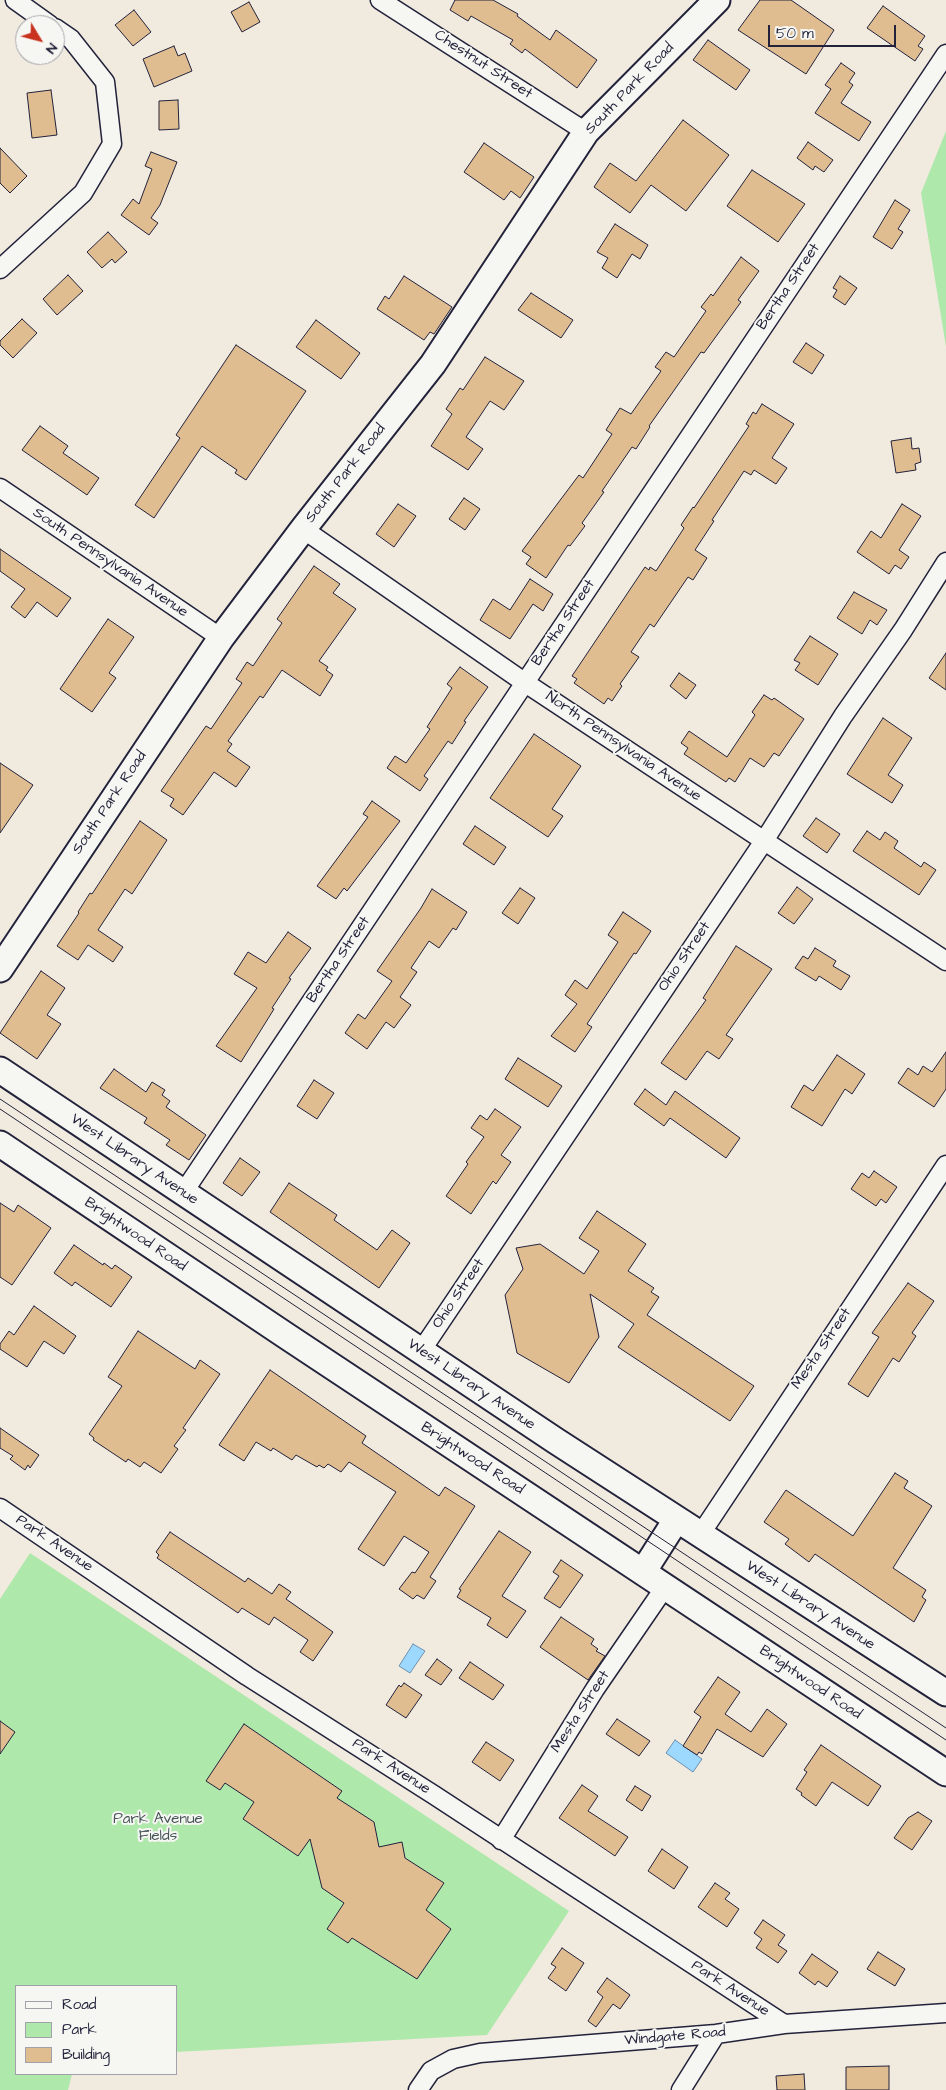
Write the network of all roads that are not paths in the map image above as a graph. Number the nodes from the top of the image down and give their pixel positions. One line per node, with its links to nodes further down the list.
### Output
1 (15, 0): 4 (street)
2 (380, 0): 7 (street, Chestnut Street)
3 (717, 0): 7 (street, South Park Road)
4 (36, 15)
5 (65, 36): 8 (street)
6 (946, 54): 13 (street, Bertha Street)
7 (586, 132): 10 (street, South Park Road)
8 (0, 269)
9 (0, 488): 12 (street, South Pennsylvania Avenue)
10 (303, 529): 12 (street, South Park Road); 13 (street, North Pennsylvania Avenue)
11 (946, 562): 14 (street, Ohio Street)
12 (221, 638): 16 (street, South Park Road)
13 (524, 682): 14 (street, North Pennsylvania Avenue); 20 (street, Bertha Street)
14 (764, 841): 15 (street, North Pennsylvania Avenue); 21 (street, Ohio Street)
15 (946, 961)
16 (0, 969)
17 (0, 1070): 20 (street, West Library Avenue)
18 (0, 1144): 25 (street, Brightwood Road)
19 (946, 1165): 24 (street, Mesta Street)
20 (183, 1193): 21 (street, West Library Avenue)
21 (421, 1351): 23 (street, West Library Avenue)
22 (0, 1508): 29 (street, Park Avenue)
23 (676, 1520): 24 (street, West Library Avenue); 25 (street)
24 (700, 1535): 27 (street, West Library Avenue)
25 (643, 1572): 26 (street, Brightwood Road)
26 (665, 1586): 28 (street, Brightwood Road); 29 (street, Mesta Street)
27 (946, 1693)
28 (946, 1773)
29 (500, 1840): 31 (street, Park Avenue)
30 (946, 2013): 31 (street, Windgate Road)
31 (784, 2024): 32 (street, Windgate Road)
32 (716, 2034): 33 (street, Windgate Road); 34 (street)
33 (418, 2090)
34 (681, 2090)

